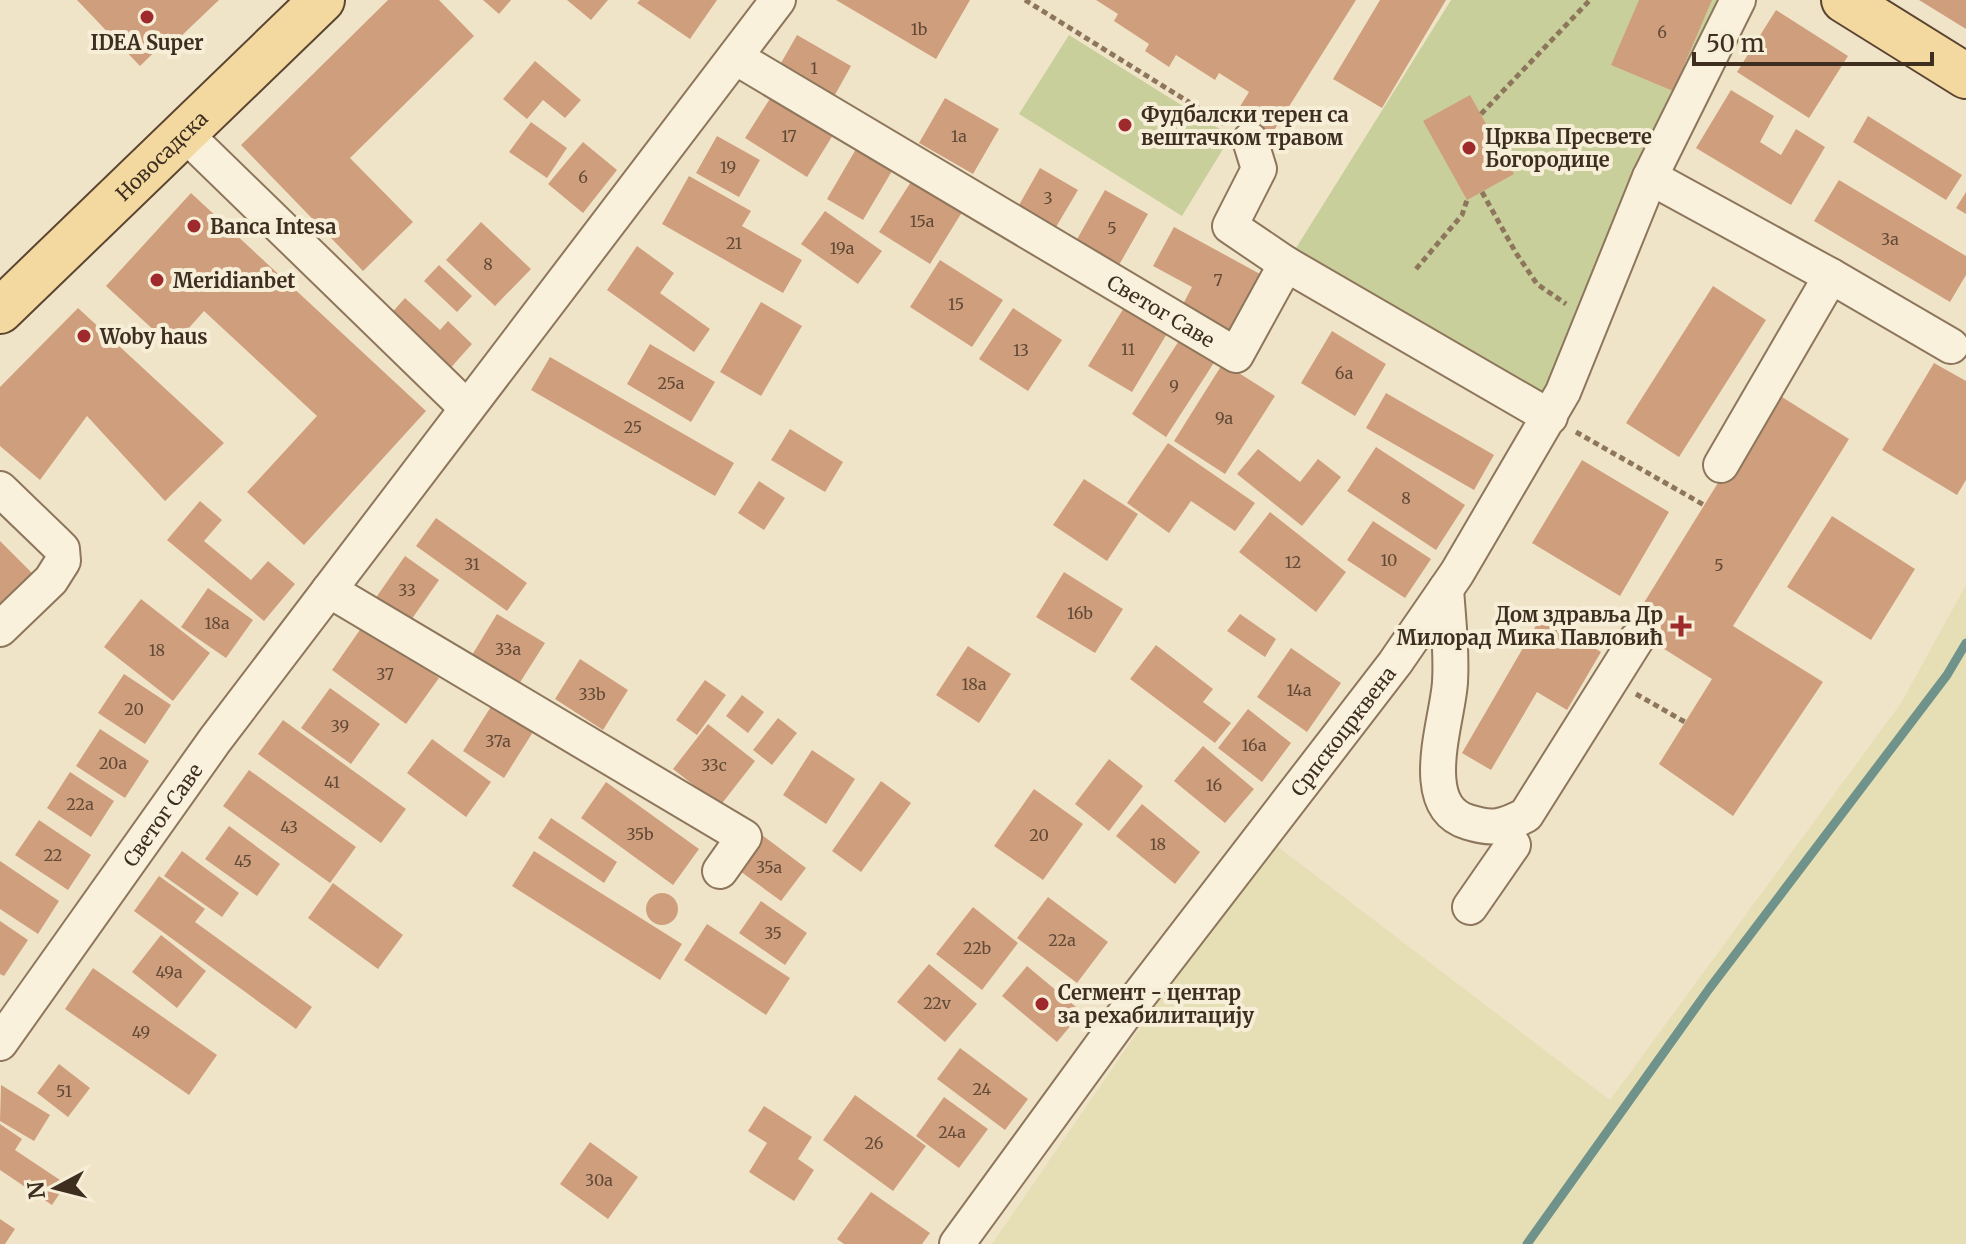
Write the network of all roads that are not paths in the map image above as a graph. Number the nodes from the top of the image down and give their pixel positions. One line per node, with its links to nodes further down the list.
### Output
1 (322, 0): 7 (main road, Новосадска)
2 (778, 0): 5 (street, Светог Саве)
3 (1738, 0): 9 (street, Српскоцрквена)
4 (1844, 0): 6 (main road)
5 (735, 57): 10 (street, Светог Саве); 14 (street, Светог Саве)
6 (1966, 76)
7 (184, 133): 12 (main road, Новосадска); 14 (street)
8 (1250, 140): 10 (street)
9 (1650, 177): 11 (street); 15 (street, Српскоцрквена)
10 (1286, 264): 15 (street)
11 (1831, 276): 13 (street); 16 (street)
12 (0, 311)
13 (1951, 346)
14 (467, 408): 19 (street, Светог Саве)
15 (1550, 417): 18 (street, Српскоцрквена)
16 (1721, 465)
17 (0, 489): 20 (street)
18 (1446, 589): 21 (street); 26 (street, Српскоцрквена)
19 (329, 590): 23 (street); 25 (street, Светог Саве)
20 (0, 629)
21 (1636, 640)
22 (1513, 845): 24 (street)
23 (720, 871)
24 (1470, 907)
25 (0, 1043)
26 (957, 1244)

